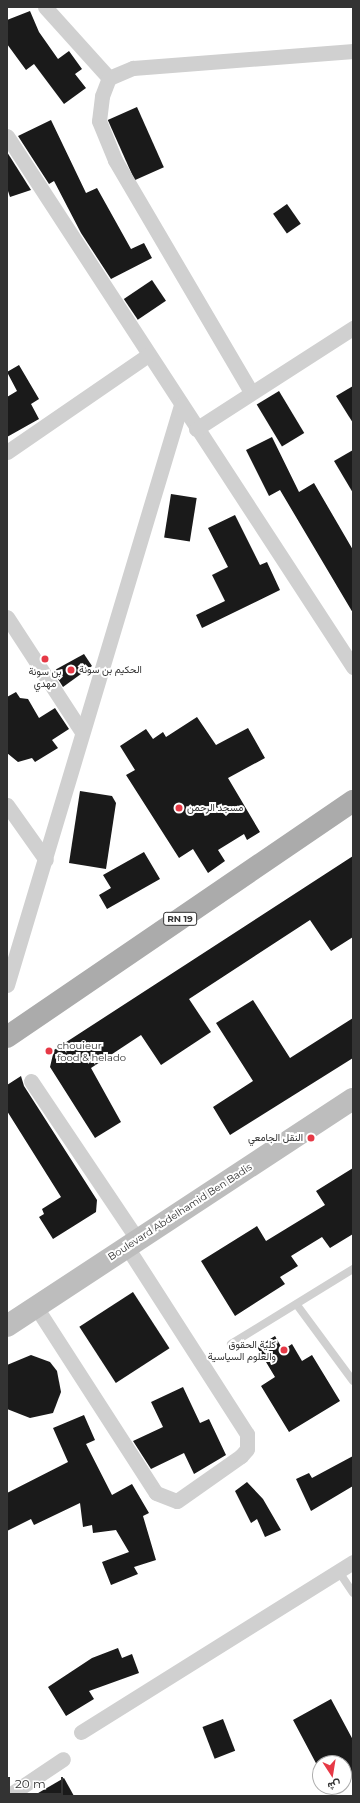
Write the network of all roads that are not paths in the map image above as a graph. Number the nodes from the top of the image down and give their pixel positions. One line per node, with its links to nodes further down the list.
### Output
1 (45, 7): 3 (street)
2 (353, 51): 3 (street)
3 (109, 78): 7 (street)
4 (7, 136): 6 (street)
5 (353, 328): 7 (street)
6 (148, 355): 8 (street); 10 (street)
7 (250, 392): 9 (street)
8 (181, 405): 9 (street); 13 (street)
9 (196, 429): 12 (street)
10 (7, 452)
11 (7, 617): 13 (street)
12 (353, 667)
13 (82, 732): 16 (street)
14 (353, 801): 18 (main road, RN 19)
15 (7, 804): 16 (street)
16 (46, 860): 17 (street)
17 (7, 985)
18 (7, 1037)
19 (31, 1081): 21 (street)
20 (352, 1102): 21 (main road, Boulevard Abdelhamid Ben Badis)
21 (133, 1244): 24 (main road, Boulevard Abdelhamid Ben Badis); 24 (street)
22 (353, 1269): 23 (lane)
23 (297, 1305): 26 (lane); 27 (lane)
24 (36, 1306): 25 (main road, Boulevard Abdelhamid Ben Badis)
25 (7, 1326)
26 (231, 1344)
27 (353, 1381)
28 (353, 1562): 29 (street)
29 (339, 1572): 30 (lane); 31 (street)
30 (353, 1593)
31 (81, 1732)
32 (63, 1759): 33 (street)
33 (8, 1796)

